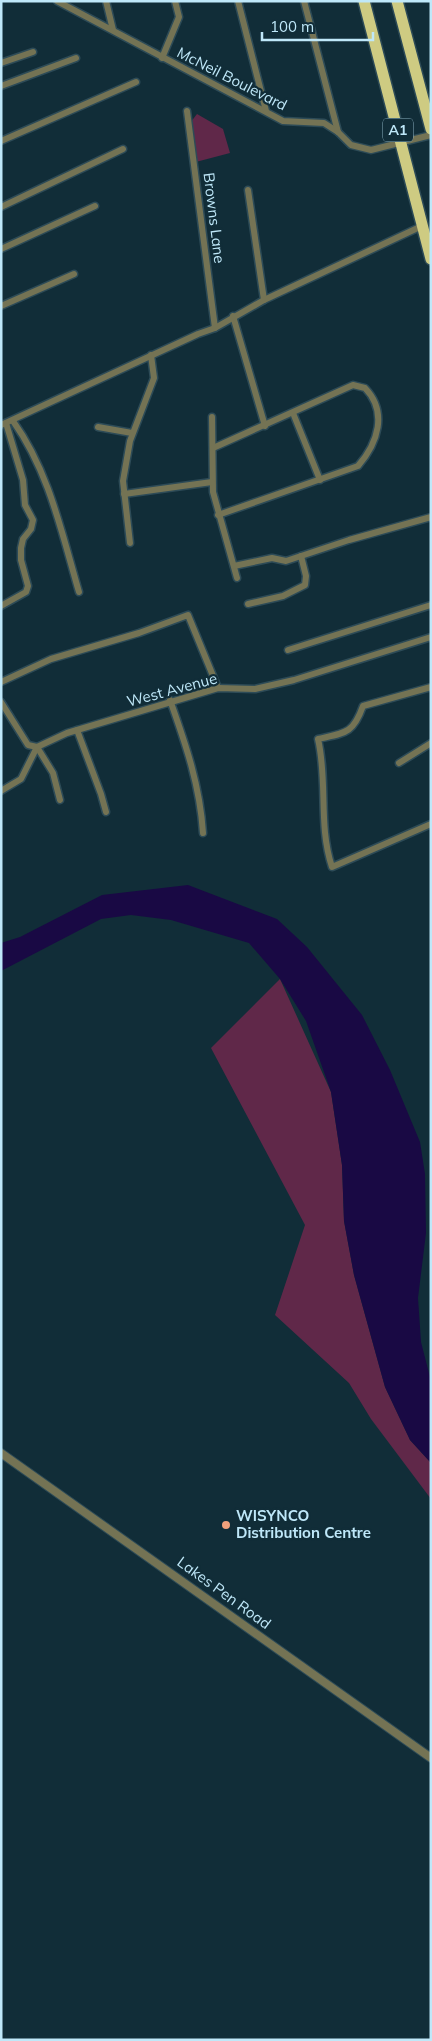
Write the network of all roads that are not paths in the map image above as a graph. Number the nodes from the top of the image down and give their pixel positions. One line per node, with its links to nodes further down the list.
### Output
1 (57, 1): 8 (street, McNeil Boulevard)
2 (106, 1): 8 (street)
3 (175, 1): 11 (street)
4 (238, 1): 16 (street)
5 (304, 1): 18 (street)
6 (364, 1): 21 (highway, A1)
7 (397, 1): 17 (highway, A1)
8 (112, 30): 11 (street, McNeil Boulevard)
9 (33, 52): 12 (street)
10 (76, 58): 14 (street)
11 (162, 58): 16 (street, McNeil Boulevard)
12 (1, 63)
13 (136, 82): 20 (street)
14 (1, 86)
15 (187, 111): 33 (street, Browns Lane)
16 (266, 111): 18 (street, McNeil Boulevard)
17 (431, 129)
18 (338, 132): 21 (street, McNeil Boulevard)
19 (431, 135): 21 (street, McNeil Boulevard)
20 (1, 141)
21 (401, 143): 26 (highway, A1)
22 (123, 149): 25 (street)
23 (248, 190): 30 (street)
24 (95, 206): 27 (street)
25 (1, 207)
26 (422, 226): 28 (highway, A1); 30 (street)
27 (1, 249)
28 (431, 259)
29 (74, 274): 31 (street)
30 (264, 300): 32 (street)
31 (1, 306)
32 (233, 316): 33 (street); 38 (street)
33 (215, 328): 34 (street)
34 (151, 355): 37 (street); 40 (street)
35 (293, 413): 38 (street); 42 (street); 42 (street)
36 (212, 417): 41 (street)
37 (7, 423): 51 (street); 54 (street)
38 (265, 426): 41 (street)
39 (98, 427): 40 (street)
40 (132, 433): 44 (street)
41 (214, 448): 43 (street)
42 (320, 480): 45 (street)
43 (212, 482): 44 (street); 45 (street)
44 (124, 494): 47 (street)
45 (218, 515): 49 (street)
46 (431, 517): 48 (street)
47 (130, 543)
48 (301, 556): 49 (street); 52 (street)
49 (234, 566): 50 (street)
50 (237, 578)
51 (80, 592)
52 (248, 604)
53 (431, 605): 56 (street)
54 (1, 606)
55 (431, 637): 59 (street, West Avenue)
56 (288, 650)
57 (1, 682): 59 (street)
58 (431, 687): 69 (street)
59 (218, 688): 60 (street, West Avenue)
60 (170, 700): 62 (street, West Avenue); 70 (street)
61 (1, 702): 64 (street)
62 (77, 730): 64 (street, West Avenue); 68 (street)
63 (431, 743): 65 (street)
64 (37, 747): 66 (street); 67 (street)
65 (399, 763)
66 (1, 791)
67 (60, 800)
68 (106, 812)
69 (431, 824)
70 (203, 833)
71 (1, 1453): 72 (street, Lakes Pen Road)
72 (431, 1758)

